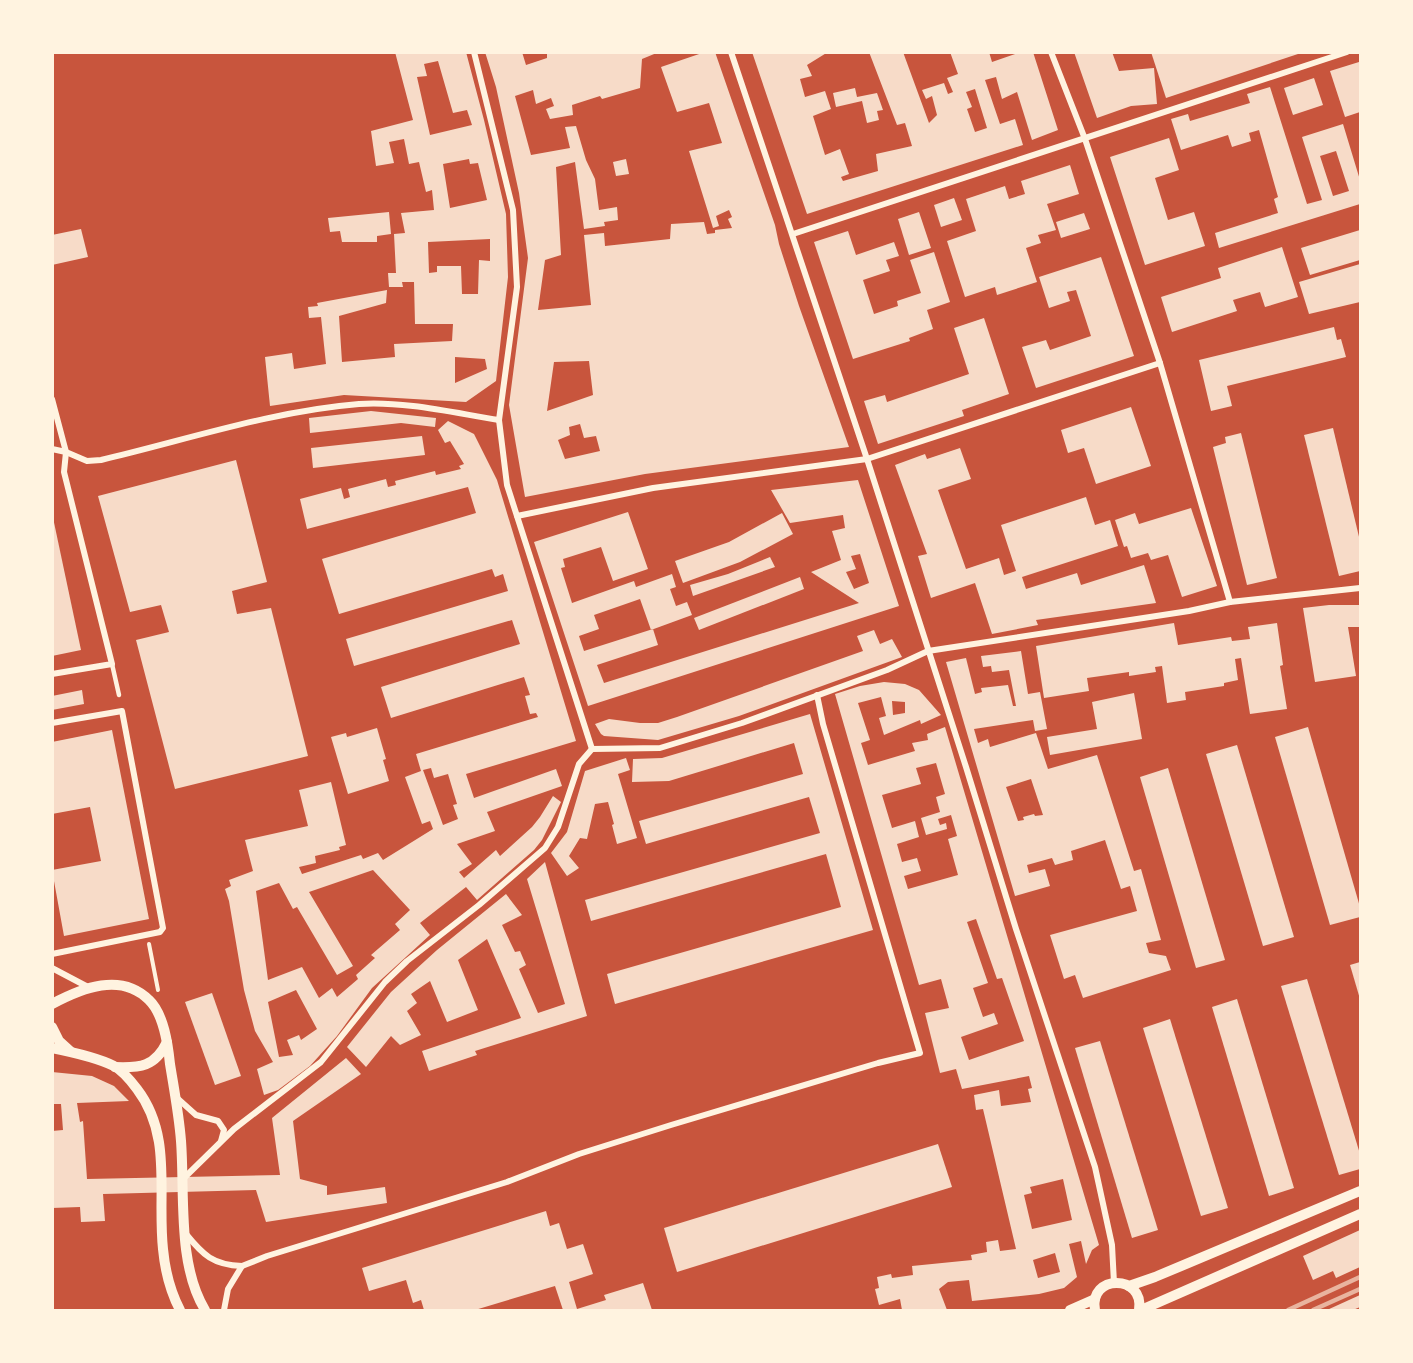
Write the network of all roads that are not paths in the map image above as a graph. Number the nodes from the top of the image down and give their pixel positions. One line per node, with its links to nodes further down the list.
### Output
1 (474, 52): 9 (street)
2 (731, 52): 6 (street)
3 (1051, 52): 5 (street)
4 (1347, 52): 5 (street)
5 (1085, 139): 6 (street); 7 (street)
6 (793, 234): 12 (street)
7 (1160, 363): 12 (street); 15 (street)
8 (52, 399): 11 (street)
9 (500, 420): 11 (street); 13 (street)
10 (52, 449): 11 (street)
11 (66, 452): 17 (street)
12 (867, 459): 13 (street); 16 (street)
13 (517, 516): 22 (street)
14 (1360, 588): 15 (street)
15 (1230, 602): 16 (street)
16 (928, 651): 20 (street); 39 (street)
17 (112, 664): 18 (street); 19 (lane)
18 (52, 674)
19 (119, 695)
20 (817, 695): 22 (street); 38 (street)
21 (52, 723): 23 (street)
22 (592, 749): 33 (street)
23 (52, 954)
24 (52, 968): 25 (street)
25 (88, 987): 26 (street); 28 (street)
26 (52, 1004)
27 (52, 1027): 30 (street)
28 (167, 1041): 31 (street); 32 (street)
29 (52, 1048): 30 (street)
30 (70, 1052): 31 (street)
31 (116, 1067): 42 (street)
32 (175, 1095): 33 (street); 34 (street)
33 (221, 1141): 34 (street)
34 (183, 1179): 37 (street)
35 (1360, 1191): 40 (street)
36 (1360, 1214): 47 (street)
37 (186, 1233): 38 (street); 43 (street)
38 (242, 1266): 44 (street)
39 (1114, 1283): 40 (street); 41 (street)
40 (1129, 1286): 47 (street)
41 (1095, 1299): 45 (street); 46 (street)
42 (180, 1311)
43 (205, 1311)
44 (224, 1311)
45 (1070, 1311)
46 (1095, 1311)
47 (1140, 1311)

